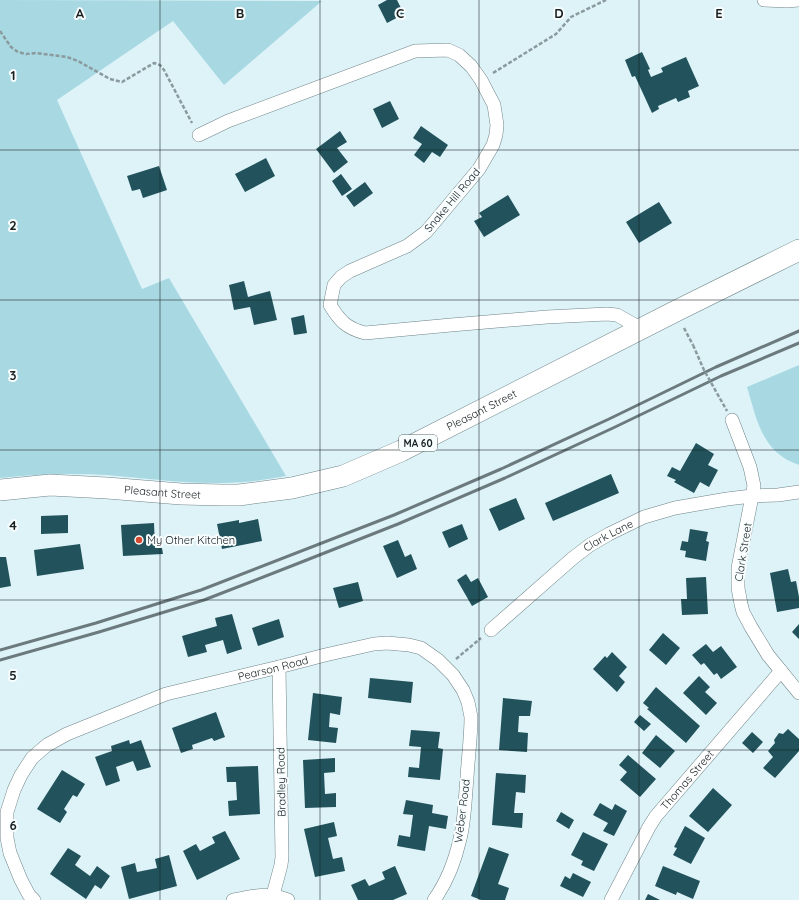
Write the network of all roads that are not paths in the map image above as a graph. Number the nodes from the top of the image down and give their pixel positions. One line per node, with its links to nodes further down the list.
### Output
1 (764, 0): 2 (street)
2 (799, 0)
3 (199, 135): 5 (street, Snake Hill Road)
4 (799, 250): 5 (main road, Pleasant Street / MA 60)
5 (642, 329): 7 (main road, Pleasant Street / MA 60)
6 (730, 416): 9 (street, Clark Street)
7 (0, 490)
8 (799, 492): 9 (street, Clark Lane)
9 (752, 496): 10 (street, Clark Lane); 12 (street, Clark Street)
10 (491, 630)
11 (279, 667): 14 (street, Pearson Road); 15 (street, Bradley Road); 16 (street, Pearson Road)
12 (781, 671): 13 (street, Clark Street); 20 (street, Thomas Street)
13 (799, 693)
14 (471, 717): 19 (street, Weber Road)
15 (273, 895): 17 (street); 18 (street)
16 (34, 900)
17 (234, 900)
18 (288, 900)
19 (434, 900)
20 (611, 900)

